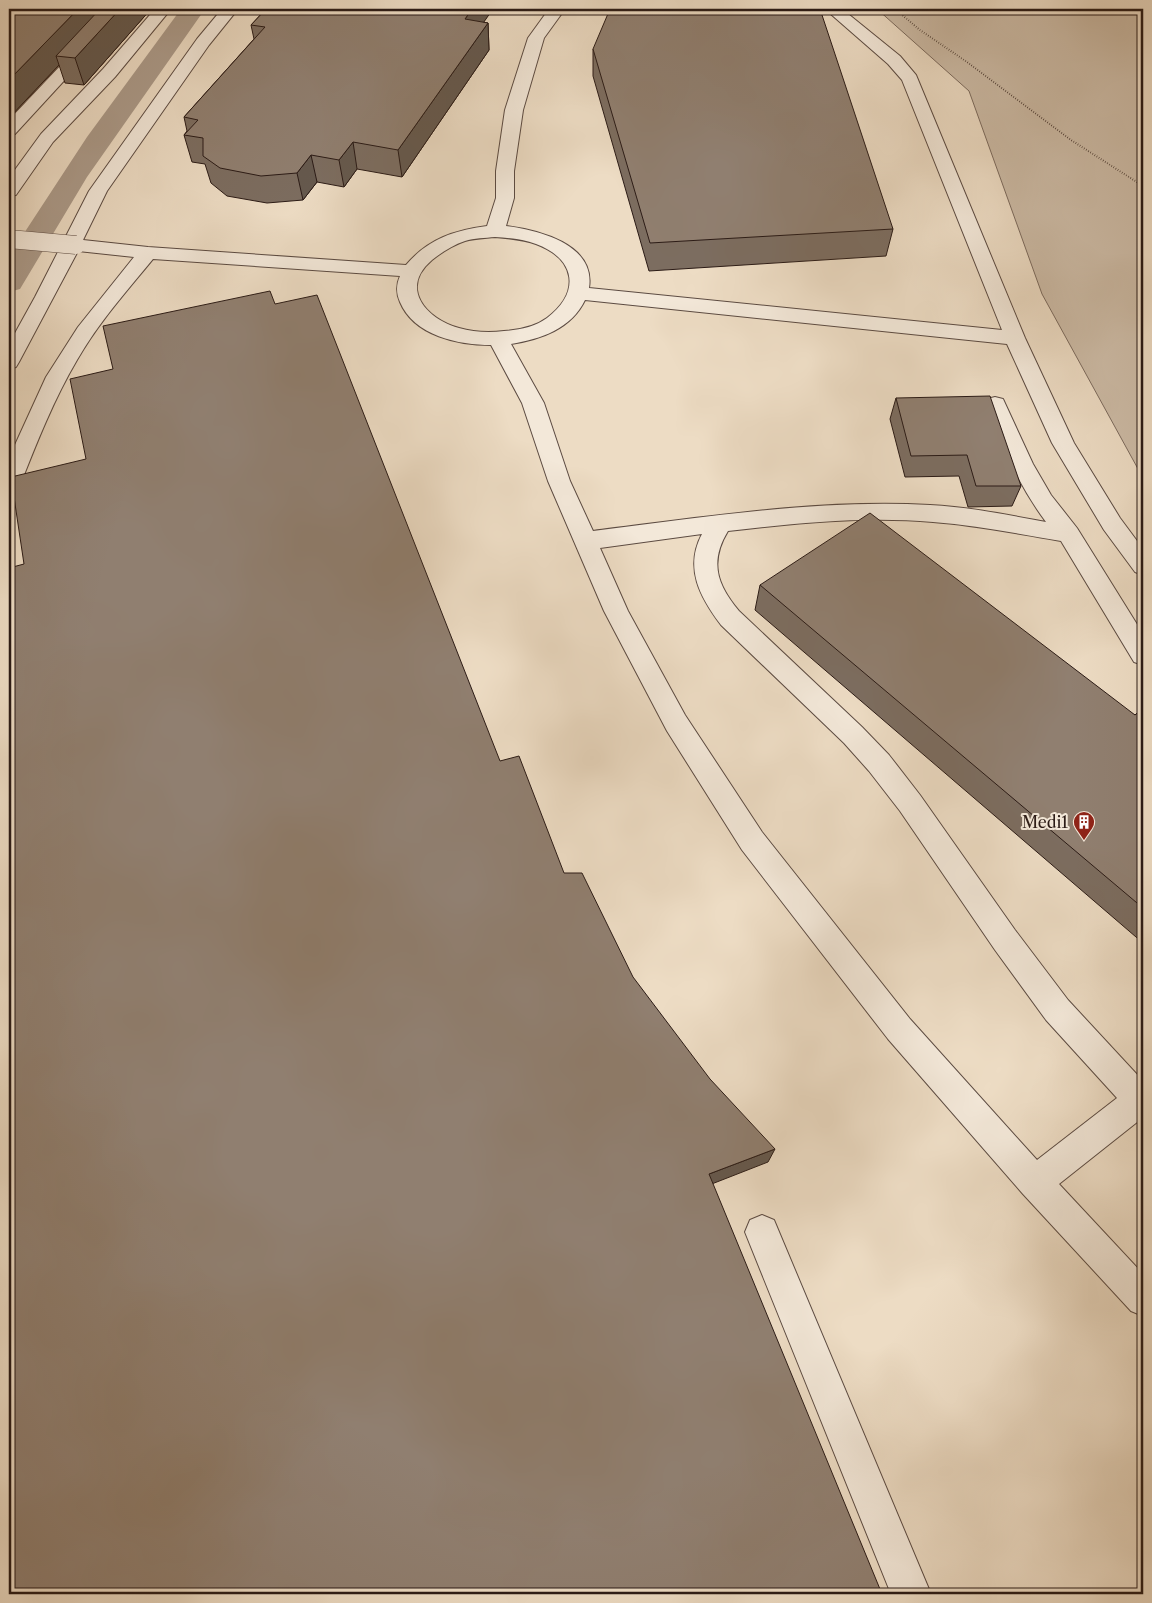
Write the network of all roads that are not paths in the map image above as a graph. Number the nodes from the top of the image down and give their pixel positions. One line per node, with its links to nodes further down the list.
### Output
1 (122, 9): 6 (street)
2 (163, 9): 7 (street)
3 (230, 9): 15 (street)
4 (557, 9): 8 (street)
5 (833, 9): 13 (street)
6 (9, 130)
7 (9, 191)
8 (496, 231): 11 (street); 12 (street)
9 (9, 239): 10 (street, bridge)
10 (148, 253): 11 (street); 17 (street)
11 (410, 271): 14 (street)
12 (580, 292): 13 (street); 14 (street)
13 (1015, 338): 21 (street)
14 (498, 339): 20 (street)
15 (9, 362)
16 (995, 404): 19 (street)
17 (9, 485)
18 (720, 524): 19 (street); 20 (street); 23 (street)
19 (1069, 534): 22 (street)
20 (584, 541): 24 (street)
21 (1143, 566)
22 (1143, 655)
23 (1141, 1102): 24 (street)
24 (1035, 1182): 26 (street)
25 (762, 1232): 27 (street)
26 (1143, 1299)
27 (911, 1594)

